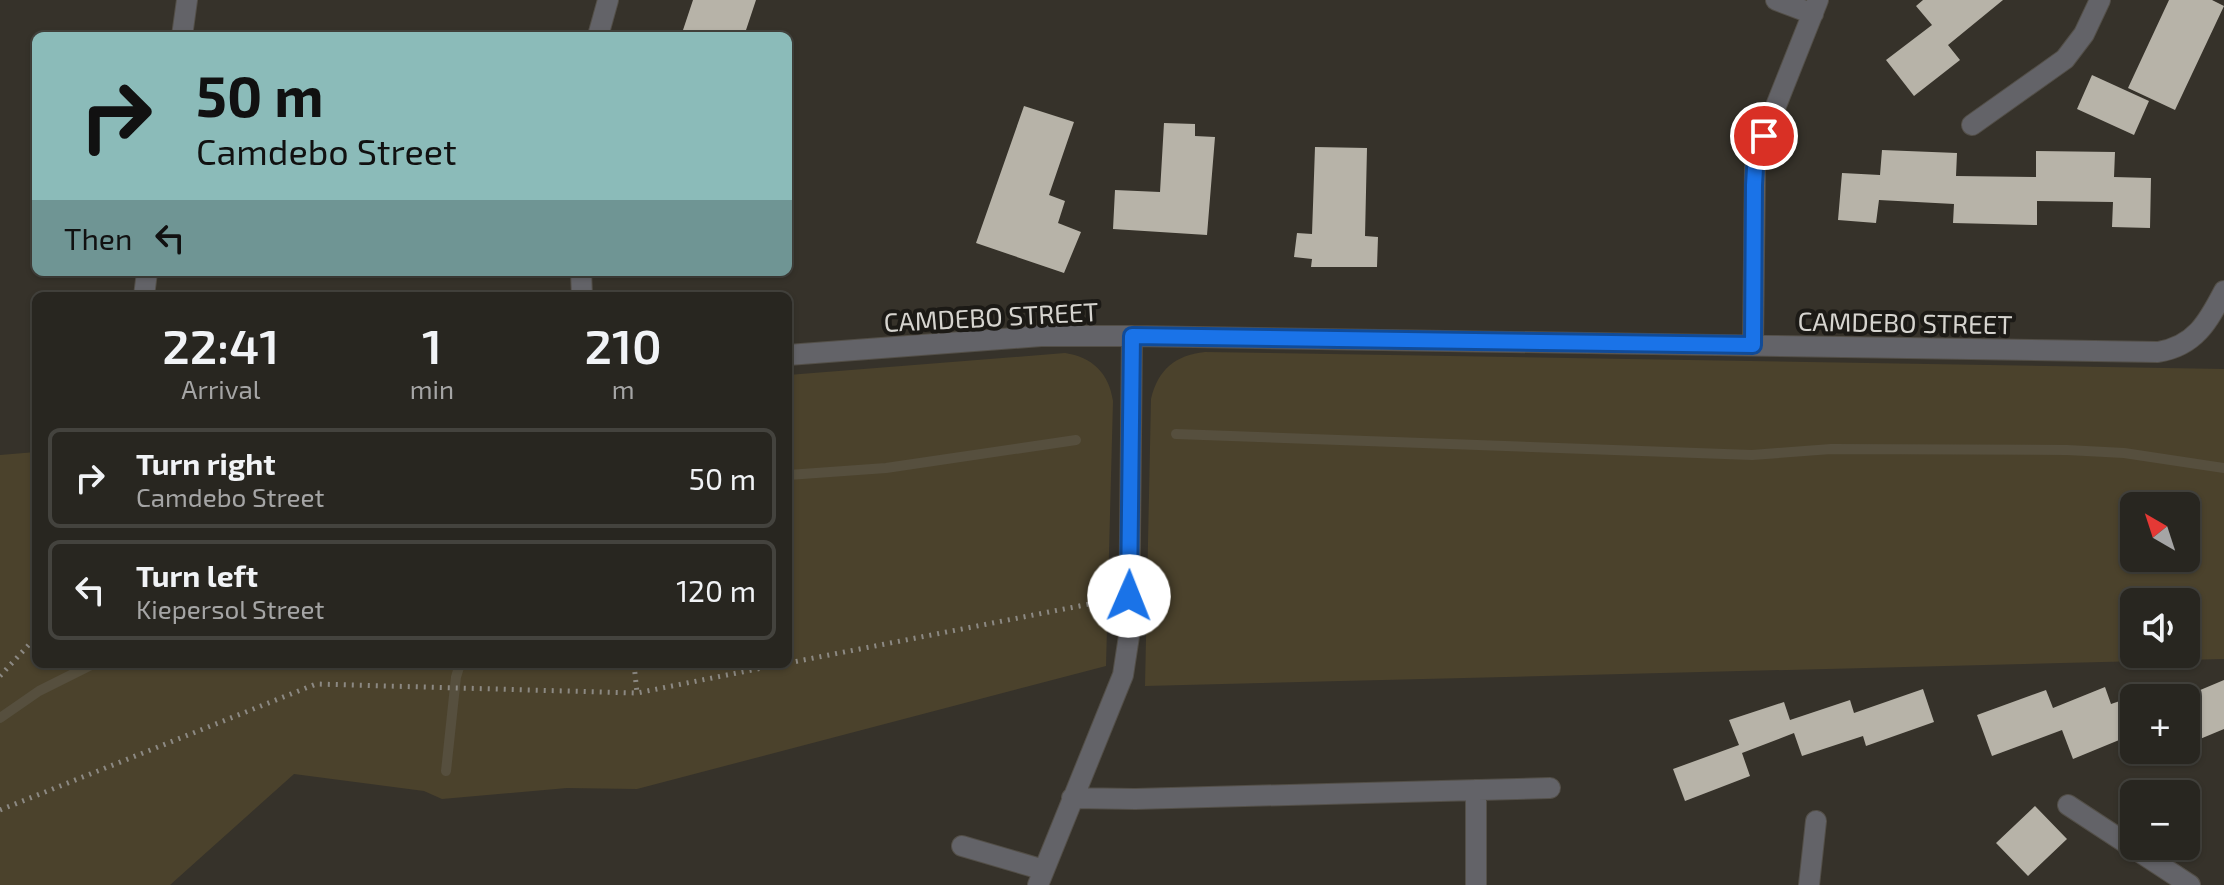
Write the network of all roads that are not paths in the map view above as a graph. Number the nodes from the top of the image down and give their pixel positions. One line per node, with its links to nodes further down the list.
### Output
1 (187, 0): 6 (street)
2 (608, 0): 7 (street)
3 (1776, 0): 5 (street)
4 (2100, 0): 8 (street)
5 (1815, 7): 11 (street)
6 (183, 32)
7 (599, 32)
8 (1972, 125)
9 (2224, 291): 11 (street, CAMDEBO STREET)
10 (1132, 336): 11 (street, CAMDEBO STREET); 12 (street, CAMDEBO STREET); 15 (street)
11 (1753, 345)
12 (792, 355)
13 (1550, 788): 14 (street)
14 (1476, 790): 15 (street); 20 (street)
15 (1072, 798): 19 (street)
16 (2068, 805): 22 (street)
17 (1816, 821): 21 (street)
18 (962, 846): 19 (street)
19 (1041, 878)
20 (1476, 885)
21 (1809, 885)
22 (2190, 885)

